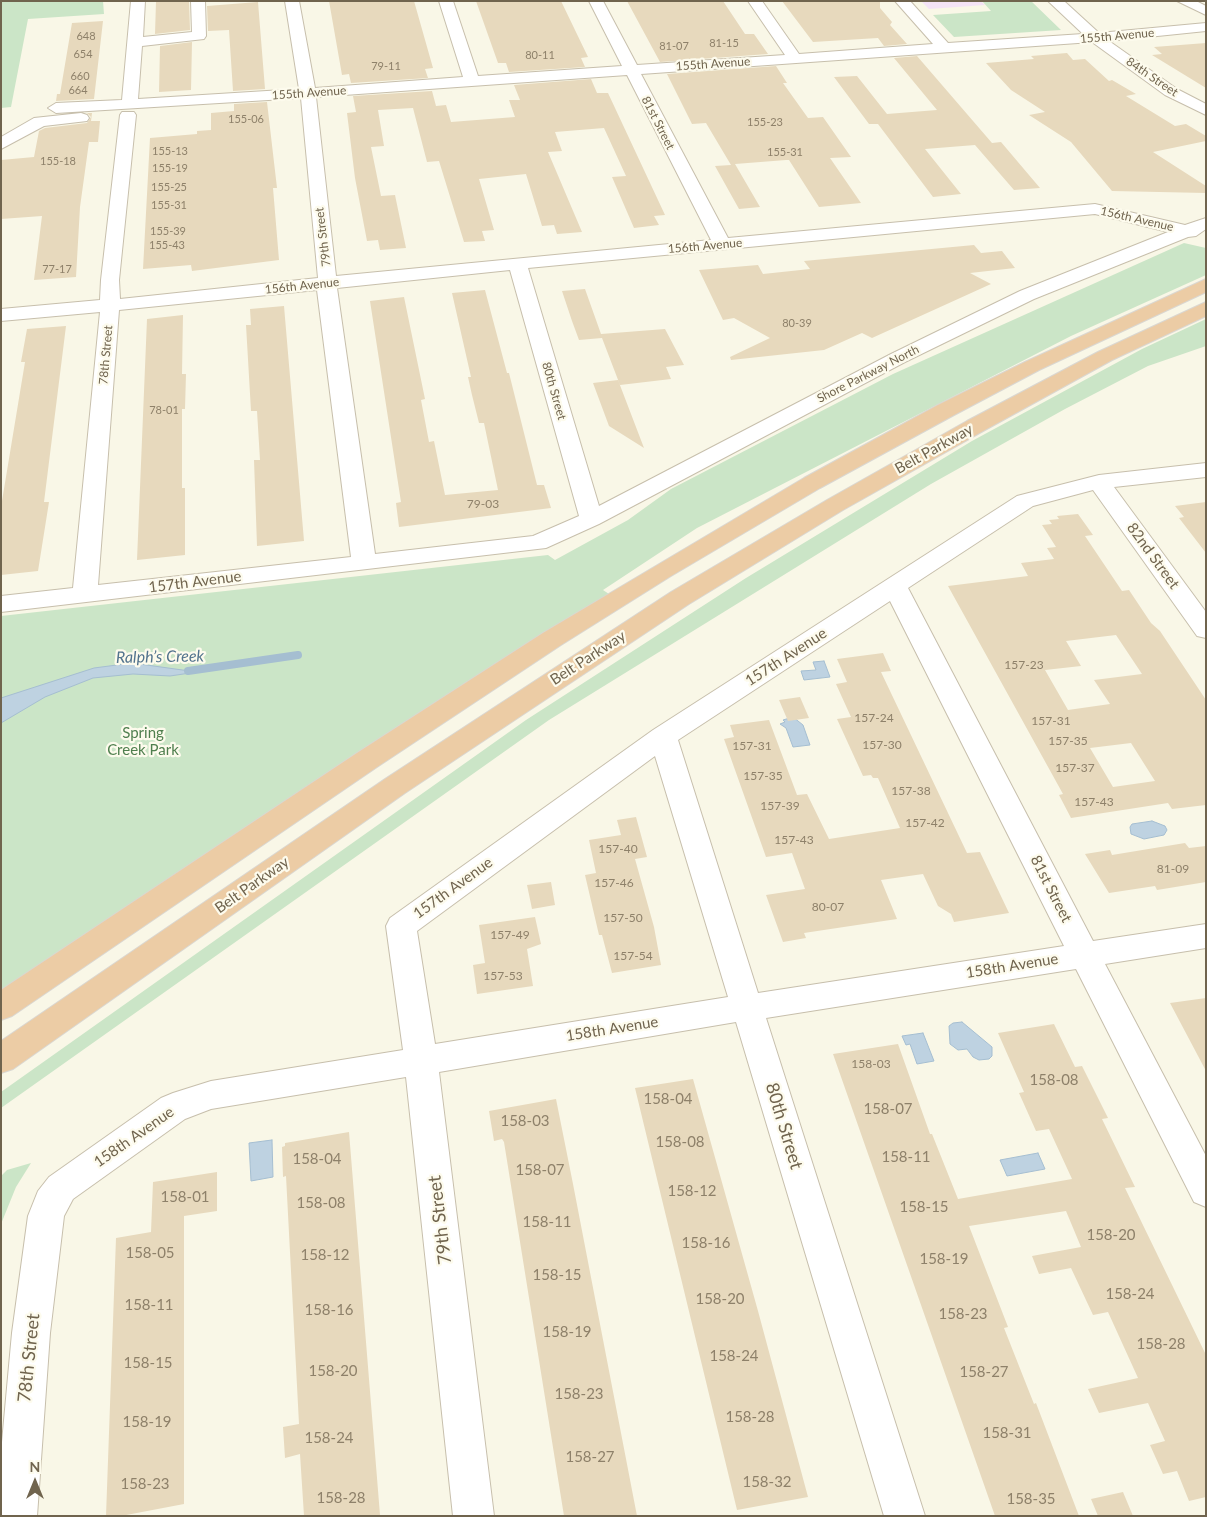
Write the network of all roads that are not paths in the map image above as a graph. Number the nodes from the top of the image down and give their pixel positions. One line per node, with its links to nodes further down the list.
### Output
1 (138, 1): 13 (street, 78th Street)
2 (198, 1): 13 (street)
3 (292, 1): 18 (street, 79th Street)
4 (446, 1): 17 (street)
5 (596, 1): 16 (street, 81st Street)
6 (755, 1): 15 (street)
7 (902, 1): 14 (street)
8 (1055, 1): 12 (street, 84th Street)
9 (1184, 1): 10 (street)
10 (1206, 11)
11 (1206, 27): 12 (street, 155th Avenue)
12 (1096, 38): 14 (street, 155th Avenue); 21 (street, 84th Street)
13 (134, 42): 20 (street, 78th Street)
14 (944, 48): 15 (street, 155th Avenue)
15 (796, 59): 16 (street, 155th Avenue)
16 (631, 70): 17 (street, 155th Avenue); 25 (street, 81st Street)
17 (472, 82): 18 (street, 155th Avenue)
18 (308, 93): 20 (street, 155th Avenue); 27 (street, 79th Street)
19 (56, 108): 20 (street)
20 (129, 109): 22 (street, 155th Avenue); 29 (street, 78th Street)
21 (1206, 110)
22 (1, 144)
23 (1206, 223): 24 (street, Shore Parkway North)
24 (1196, 233): 25 (street, 156th Avenue); 35 (street, Shore Parkway North)
25 (722, 244): 26 (street, 156th Avenue)
26 (517, 263): 27 (street, 156th Avenue); 35 (street, 80th Street)
27 (327, 283): 29 (street, 156th Avenue); 37 (street, 79th Street)
28 (1206, 285): 46 (highway, Belt Parkway)
29 (110, 299): 30 (street, 156th Avenue); 32 (street, 156th Avenue); 39 (street, 78th Street)
30 (1, 300)
31 (1206, 308): 48 (highway, Belt Parkway)
32 (1, 315)
33 (1206, 470): 34 (street, 157th Avenue)
34 (1099, 482): 38 (street, 157th Avenue); 41 (street, 82nd Street)
35 (591, 519): 36 (street, Shore Parkway North)
36 (538, 543): 37 (street, 157th Avenue)
37 (364, 562): 39 (street, 157th Avenue)
38 (895, 587): 42 (street, 157th Avenue); 45 (street, 81st Street)
39 (85, 595): 40 (street, 157th Avenue)
40 (1, 604)
41 (1206, 630)
42 (663, 737): 43 (street, 157th Avenue); 47 (street, 80th Street)
43 (401, 926): 49 (street, 79th Street)
44 (1206, 936): 45 (street, 158th Avenue)
45 (1085, 955): 47 (street, 158th Avenue); 50 (street, 81st Street)
46 (1, 1007)
47 (748, 1008): 49 (street, 158th Avenue); 54 (street, 80th Street)
48 (1, 1059)
49 (421, 1061): 51 (street, 158th Avenue); 53 (street, 79th Street)
50 (1206, 1191)
51 (51, 1202): 52 (street, 78th Street)
52 (16, 1516)
53 (474, 1516)
54 (906, 1516)

